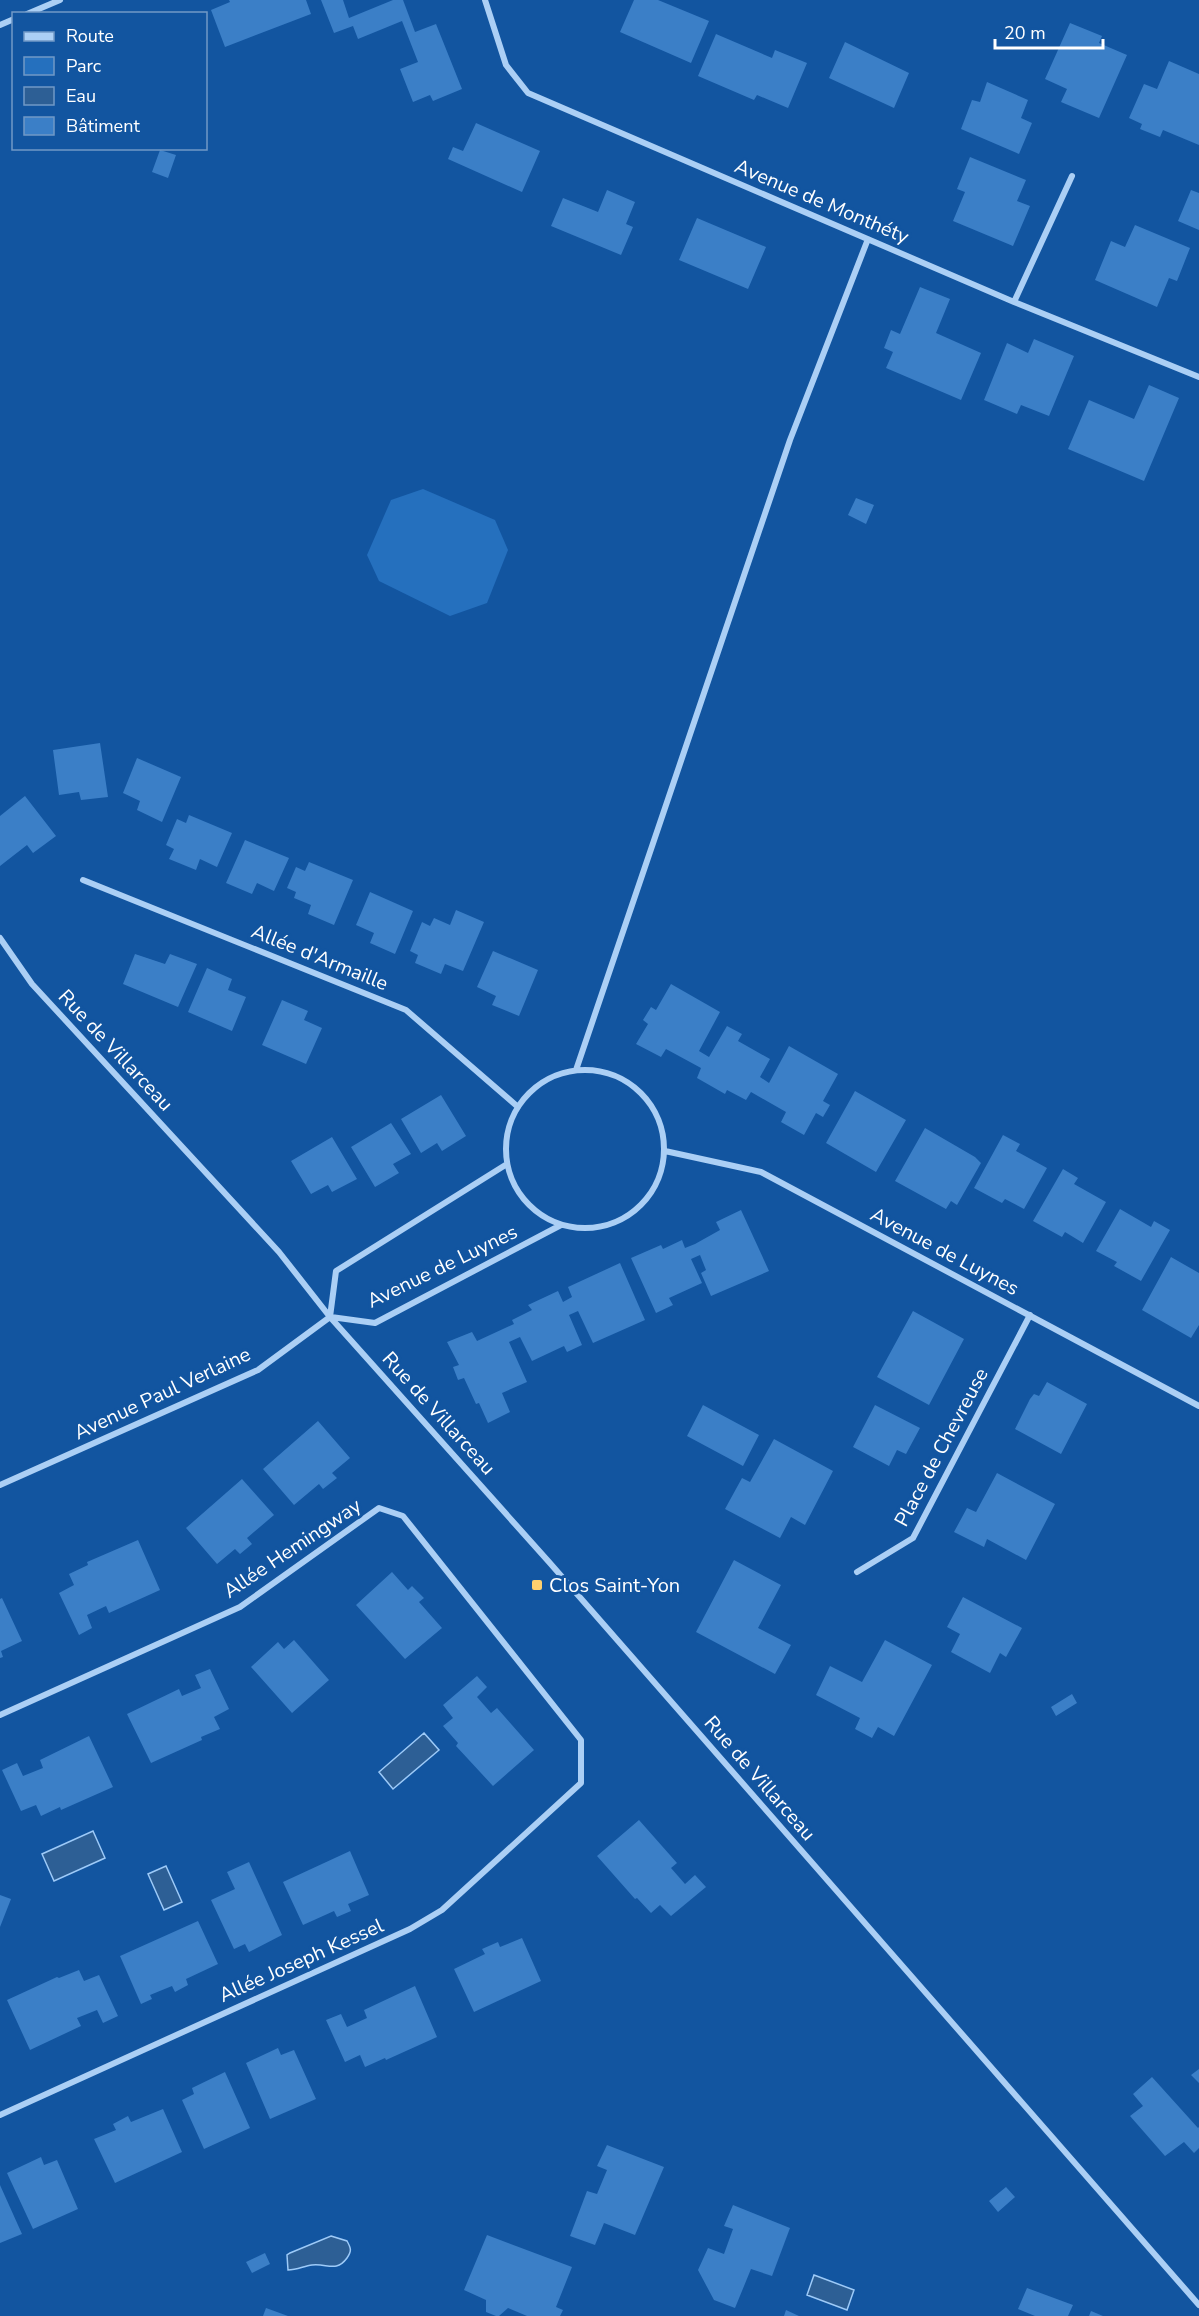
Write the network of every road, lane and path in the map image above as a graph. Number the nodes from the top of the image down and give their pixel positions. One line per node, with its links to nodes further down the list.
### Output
1 (60, 0): 3 (street)
2 (485, 0): 5 (street, Avenue de Monthéty)
3 (32, 12)
4 (1072, 176): 6 (street)
5 (868, 239): 6 (street, Avenue de Monthéty); 10 (street)
6 (1014, 302): 7 (street, Avenue de Monthéty)
7 (1199, 377)
8 (83, 880): 11 (street, Allée d'Armaille)
9 (0, 939): 16 (street, Rue de Villarceau)
10 (576, 1070): 11 (street, Avenue de Luynes); 12 (street, Avenue de Luynes)
11 (518, 1107): 13 (street, Avenue de Luynes)
12 (665, 1151): 14 (street, Avenue de Luynes); 15 (street, Avenue de Luynes)
13 (507, 1164): 14 (street, Avenue de Luynes); 16 (street)
14 (561, 1225): 16 (street, Avenue de Luynes)
15 (1030, 1315): 17 (street, Avenue de Luynes); 19 (street, Place de Chevreuse)
16 (330, 1317): 18 (street, Avenue Paul Verlaine); 23 (street, Rue de Villarceau)
17 (1199, 1406)
18 (0, 1485)
19 (856, 1572)
20 (0, 1715): 21 (street, Allée Hemingway)
21 (581, 1783): 22 (street, Allée Joseph Kessel)
22 (0, 2115)
23 (1199, 2305)

